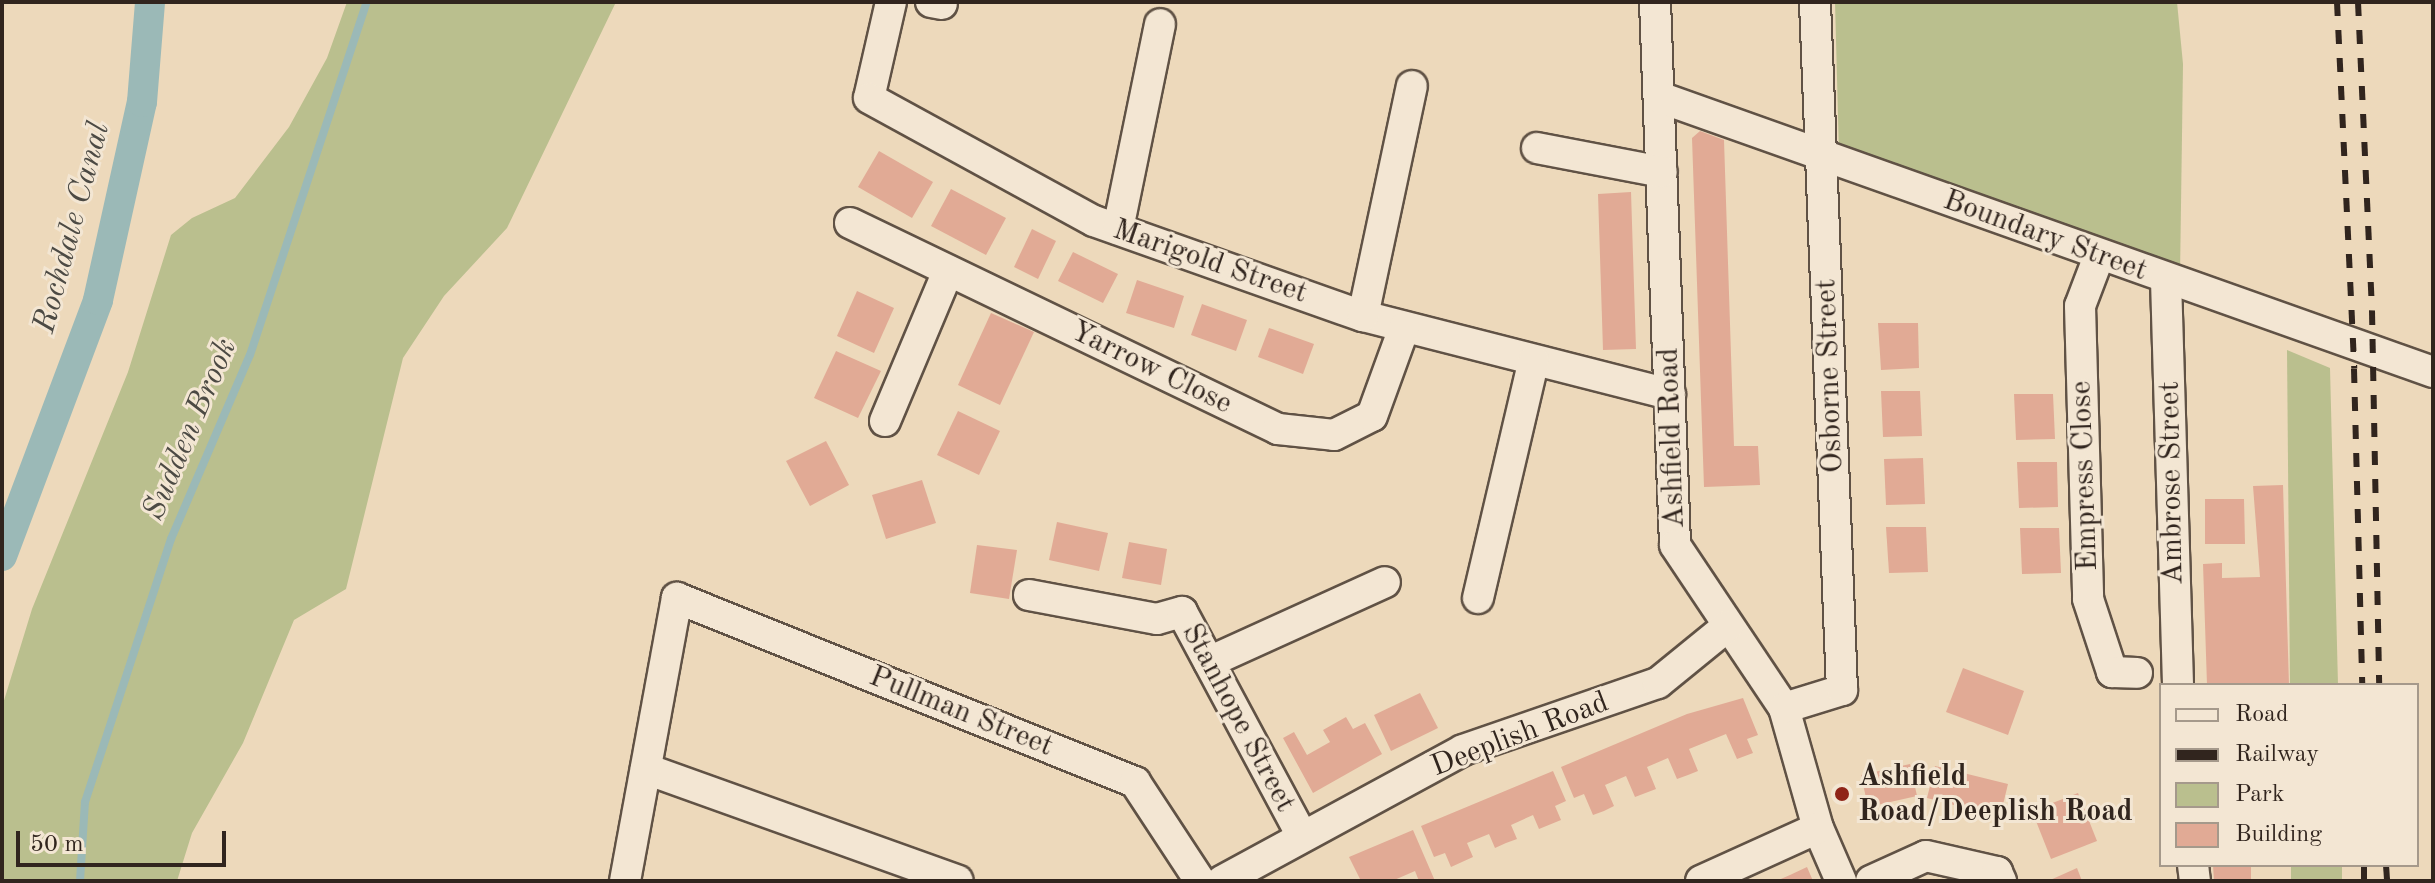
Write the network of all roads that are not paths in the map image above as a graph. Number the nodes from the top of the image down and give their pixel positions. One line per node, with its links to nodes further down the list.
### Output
1 (891, 2): 11 (street, Marigold Street)
2 (1655, 2): 6 (street, Ashfield Road)
3 (1815, 2): 8 (street, Osborne Street)
4 (1160, 24): 11 (street)
5 (1412, 86): 15 (street)
6 (1659, 97): 8 (street, Boundary Street); 9 (street, Ashfield Road)
7 (1537, 148): 9 (street)
8 (1821, 156): 12 (street, Boundary Street); 28 (street, Osborne Street)
9 (1662, 172): 19 (street, Ashfield Road)
10 (850, 223): 13 (street, Yarrow Close)
11 (1118, 229): 15 (street, Marigold Street)
12 (2099, 256): 14 (street, Boundary Street); 26 (street, Empress Close)
13 (948, 271): 16 (street, Yarrow Close); 20 (street)
14 (2166, 280): 18 (street, Boundary Street); 27 (street, Ambrose Street)
15 (1363, 316): 16 (street, Marigold Street)
16 (1404, 328): 17 (street, Marigold Street)
17 (1534, 360): 19 (street, Marigold Street); 23 (street)
18 (2433, 372)
19 (1670, 394): 24 (street, Ashfield Road)
20 (885, 421)
21 (1385, 582): 25 (street)
22 (1029, 595): 25 (street, Stanhope Street)
23 (1478, 598)
24 (1728, 626): 28 (street, Ashfield Road); 31 (street, Deeplish Road)
25 (1209, 662): 31 (street, Stanhope Street)
26 (2137, 673)
27 (2178, 683)
28 (1784, 708): 30 (street, Ashfield Road)
29 (646, 769): 32 (street); 33 (street); 34 (street, Pullman Street)
30 (1818, 828): 36 (street); 37 (street, Ashfield Road)
31 (1301, 834): 35 (street, Deeplish Road)
32 (625, 881)
33 (958, 881)
34 (1200, 881)
35 (1222, 881)
36 (1701, 881)
37 (1841, 881)
38 (1871, 881): 39 (street)
39 (2001, 881)

